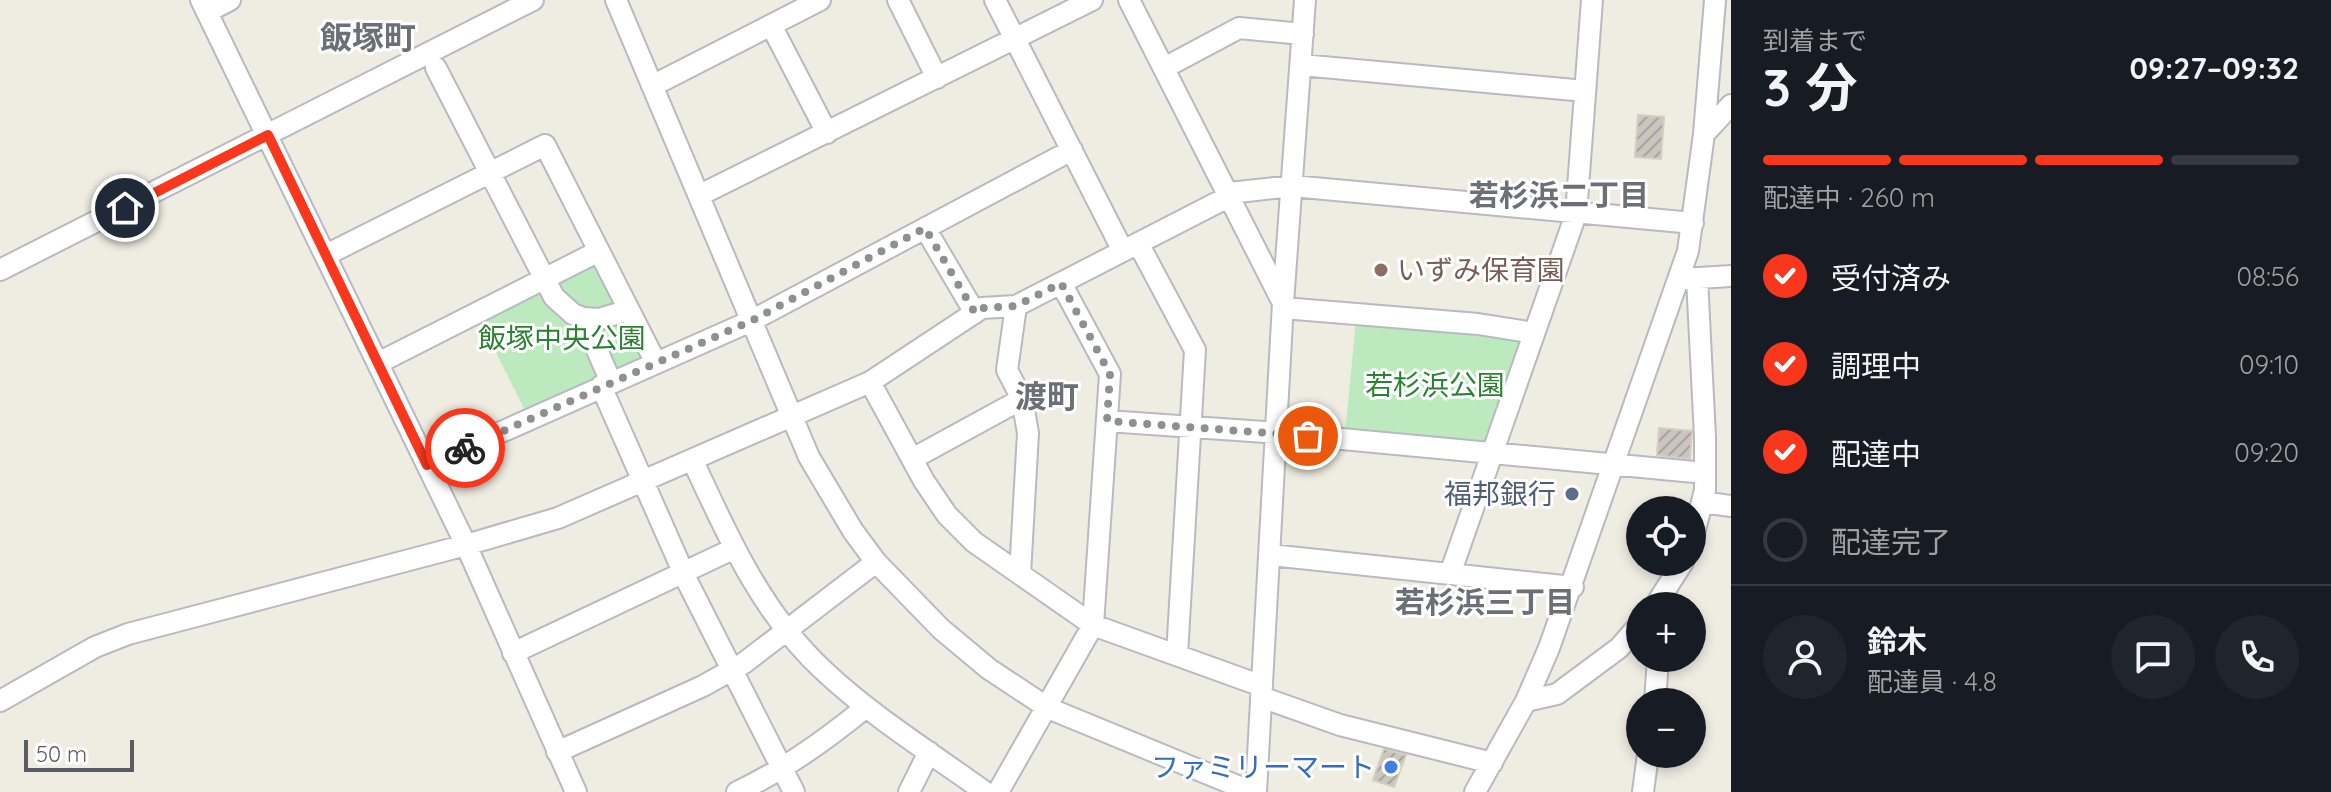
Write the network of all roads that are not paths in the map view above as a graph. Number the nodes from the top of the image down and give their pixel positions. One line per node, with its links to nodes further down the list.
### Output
1 (230, 0): 12 (street)
2 (533, 0): 16 (street)
3 (616, 0): 21 (street)
4 (820, 0): 13 (street)
5 (898, 0): 20 (street)
6 (995, 0): 15 (street)
7 (1092, 0): 15 (street)
8 (1129, 0): 19 (street)
9 (1305, 0): 14 (street)
10 (1592, 0): 22 (street)
11 (1715, 0): 25 (street)
12 (204, 6): 26 (street)
13 (771, 25): 21 (street); 24 (street)
14 (1303, 34): 17 (street); 19 (street)
15 (1015, 39): 20 (street); 27 (street)
16 (439, 47): 26 (street); 28 (street)
17 (1301, 65): 22 (street); 29 (street)
18 (436, 68): 28 (street)
19 (1164, 68): 30 (street)
20 (937, 78): 24 (street)
21 (652, 86): 31 (street)
22 (1585, 91): 32 (street)
23 (1731, 105): 25 (street)
24 (827, 133): 31 (street)
25 (1704, 134): 33 (street)
26 (268, 135): 37 (street); 38 (street)
27 (1072, 150): 34 (street); 35 (street)
28 (495, 170): 36 (street); 37 (street); 40 (street)
29 (1292, 186): 30 (street); 32 (street); 44 (street)
30 (1229, 194): 35 (street); 44 (street)
31 (700, 195): 48 (street)
32 (1576, 214): 33 (street); 49 (street)
33 (1693, 223): 41 (street)
34 (925, 228): 46 (street); 48 (street)
35 (1131, 247): 42 (street); 57 (street)
36 (599, 251): 40 (street); 45 (street)
37 (326, 255): 50 (street)
38 (0, 270)
39 (1731, 276): 41 (street)
40 (545, 278): 47 (street); 50 (street)
41 (1688, 278): 62 (street); 64 (street)
42 (1061, 283): 43 (street); 56 (street)
43 (1016, 306): 46 (street); 54 (street)
44 (1283, 306): 49 (street); 58 (street)
45 (629, 310): 47 (street); 51 (street)
46 (975, 313): 52 (street)
47 (583, 318): 53 (street)
48 (751, 321): 51 (street); 55 (street)
49 (1534, 333): 59 (street)
50 (378, 363): 63 (street)
51 (656, 363): 53 (street)
52 (870, 382): 55 (street); 60 (street)
53 (606, 384): 63 (street); 65 (street)
54 (1022, 399): 60 (street); 74 (street)
55 (791, 418): 61 (street); 72 (street)
56 (1107, 421): 57 (street); 77 (street)
57 (1192, 427): 58 (street); 81 (street)
58 (1278, 433): 59 (street); 71 (street)
59 (1492, 453): 62 (street); 75 (street)
60 (912, 459): 74 (street)
61 (693, 461): 65 (street); 70 (street)
62 (1613, 464): 64 (street); 76 (street)
63 (427, 465): 69 (street)
64 (1705, 473): 66 (street)
65 (643, 483): 69 (street); 73 (street)
66 (1703, 496)
67 (1706, 503): 68 (street)
68 (1731, 506)
69 (466, 545): 80 (street); 84 (street)
70 (733, 549): 73 (street); 78 (street)
71 (1270, 555): 75 (street); 83 (street)
72 (876, 562): 78 (street); 87 (street)
73 (684, 574): 80 (street); 82 (street)
74 (1020, 574): 77 (street)
75 (1450, 574): 76 (street)
76 (1573, 587): 85 (street)
77 (1093, 625): 81 (street); 87 (street)
78 (788, 632): 82 (street); 86 (street)
79 (1626, 640): 85 (street)
80 (513, 653): 88 (street)
81 (1177, 655): 83 (street)
82 (734, 669): 88 (street); 92 (street)
83 (1261, 692): 90 (street); 99 (street)
84 (0, 701)
85 (1526, 701): 90 (street)
86 (866, 707): 89 (street); 92 (street)
87 (1048, 708): 98 (street); 99 (street)
88 (557, 752): 93 (street)
89 (929, 752): 96 (street); 97 (street)
90 (1492, 763): 100 (street)
91 (1646, 768): 101 (street)
92 (779, 777): 94 (street); 95 (street)
93 (576, 792)
94 (737, 792)
95 (794, 792)
96 (909, 792)
97 (985, 792)
98 (998, 792)
99 (1254, 792)
100 (1475, 792)
101 (1643, 792)

